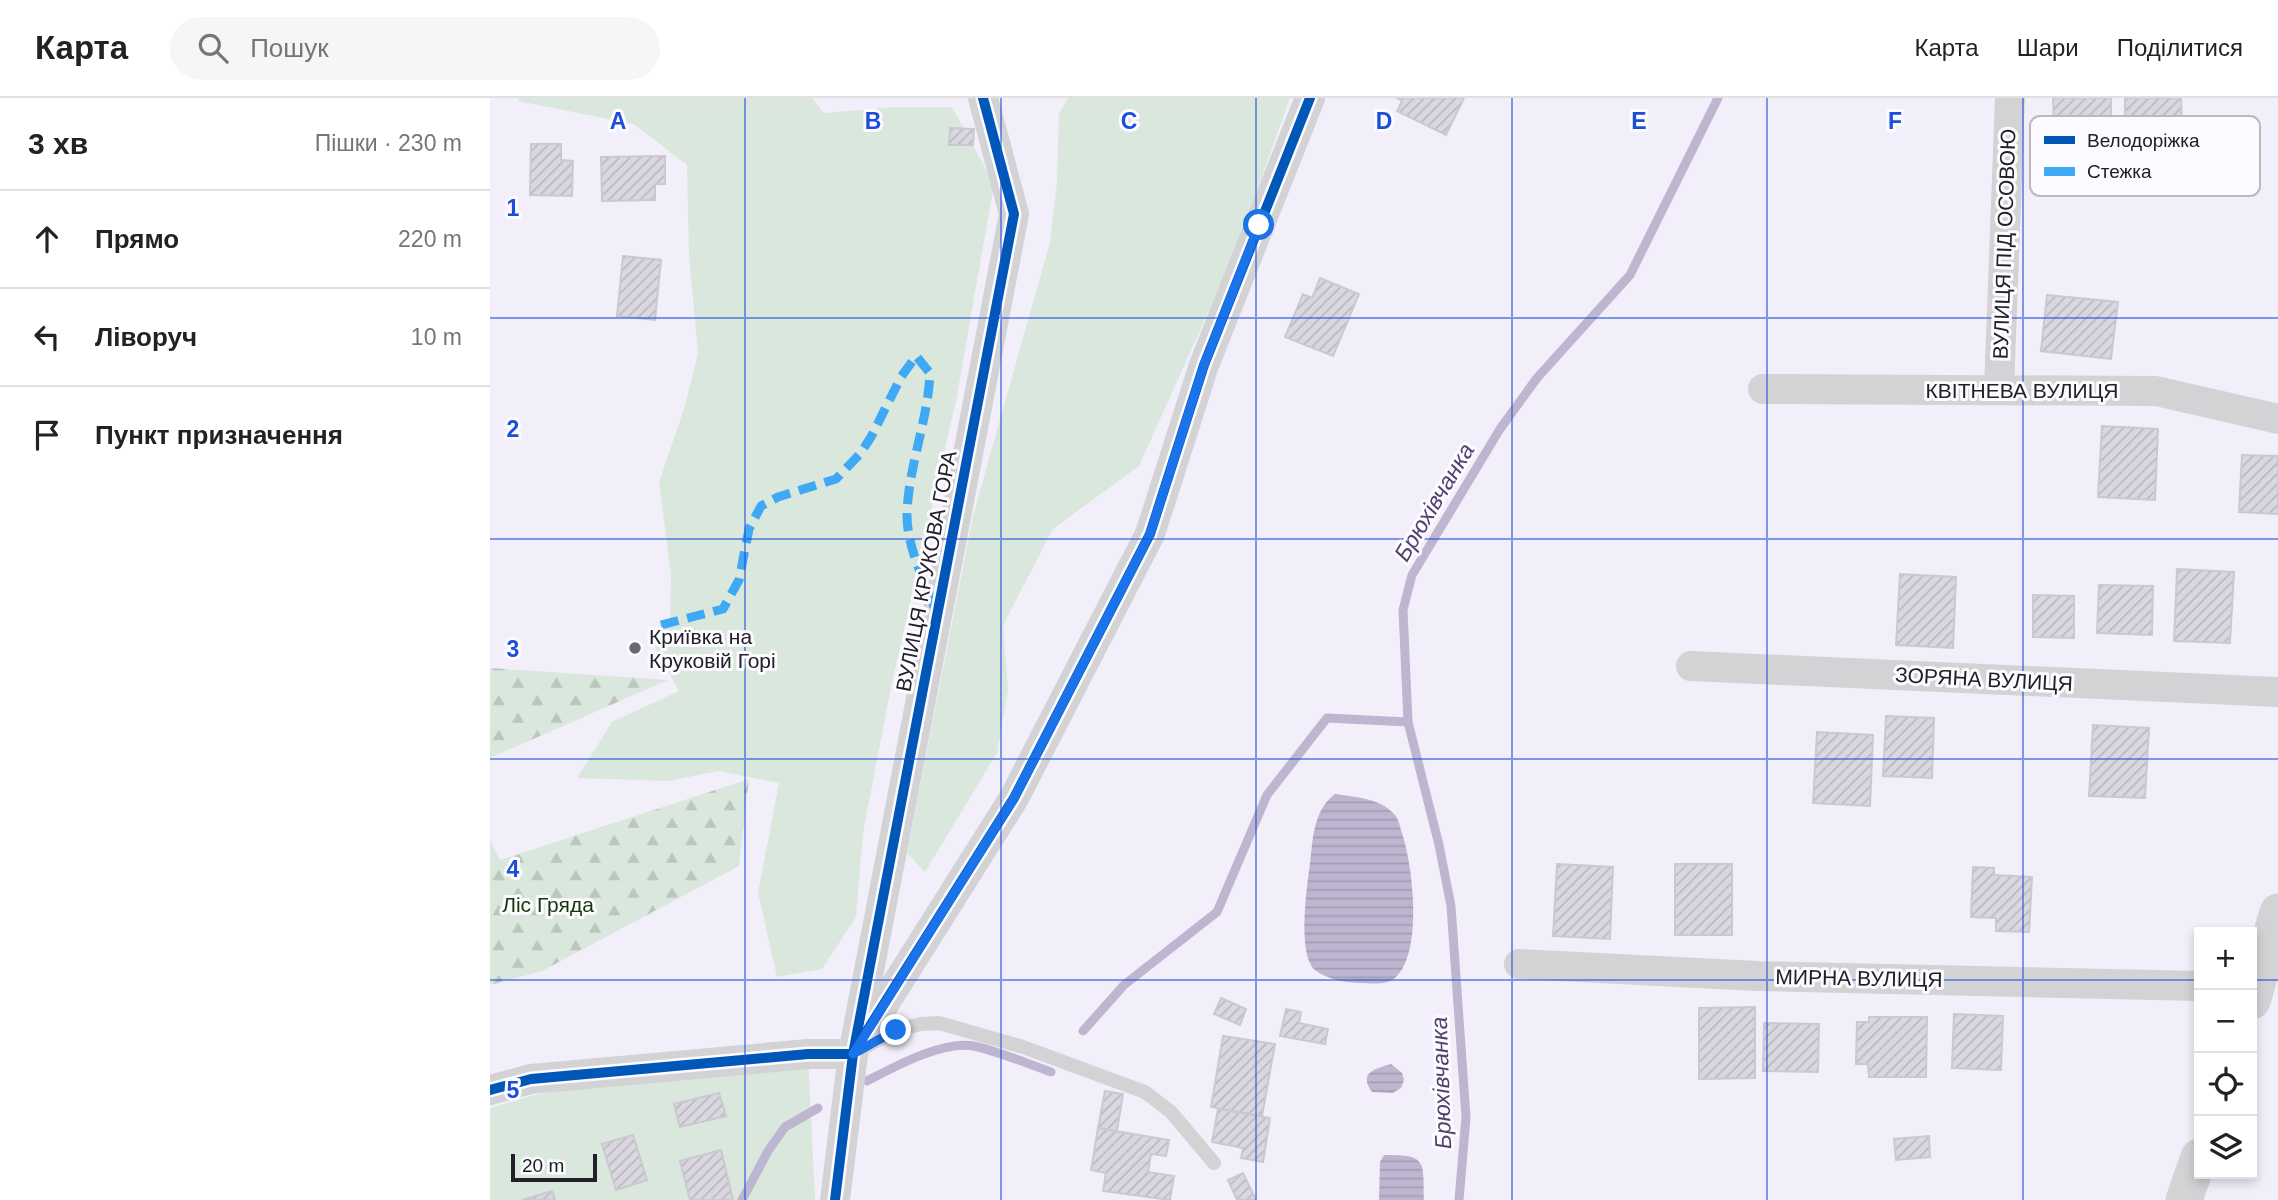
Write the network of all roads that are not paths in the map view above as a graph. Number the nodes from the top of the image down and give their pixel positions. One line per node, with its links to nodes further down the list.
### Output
1 (983, 98): 13 (street, ВУЛИЦЯ КРУКОВА ГОРА)
2 (1310, 98): 13 (street)
3 (2010, 98): 5 (street, ВУЛИЦЯ ПІД ОСОВОЮ)
4 (1763, 389): 5 (street, КВІТНЕВА ВУЛИЦЯ)
5 (1999, 390): 6 (street, КВІТНЕВА ВУЛИЦЯ)
6 (2278, 419)
7 (1691, 666): 8 (street, ЗОРЯНА ВУЛИЦЯ)
8 (2278, 692)
9 (2278, 912): 12 (street)
10 (1519, 964): 11 (street, МИРНА ВУЛИЦЯ)
11 (2194, 986)
12 (2254, 990)
13 (853, 1054): 14 (street); 15 (lane); 17 (street, ВУЛИЦЯ КРУКОВА ГОРА)
14 (490, 1090)
15 (1214, 1163)
16 (2194, 1171): 18 (street)
17 (835, 1200)
18 (2184, 1200)

